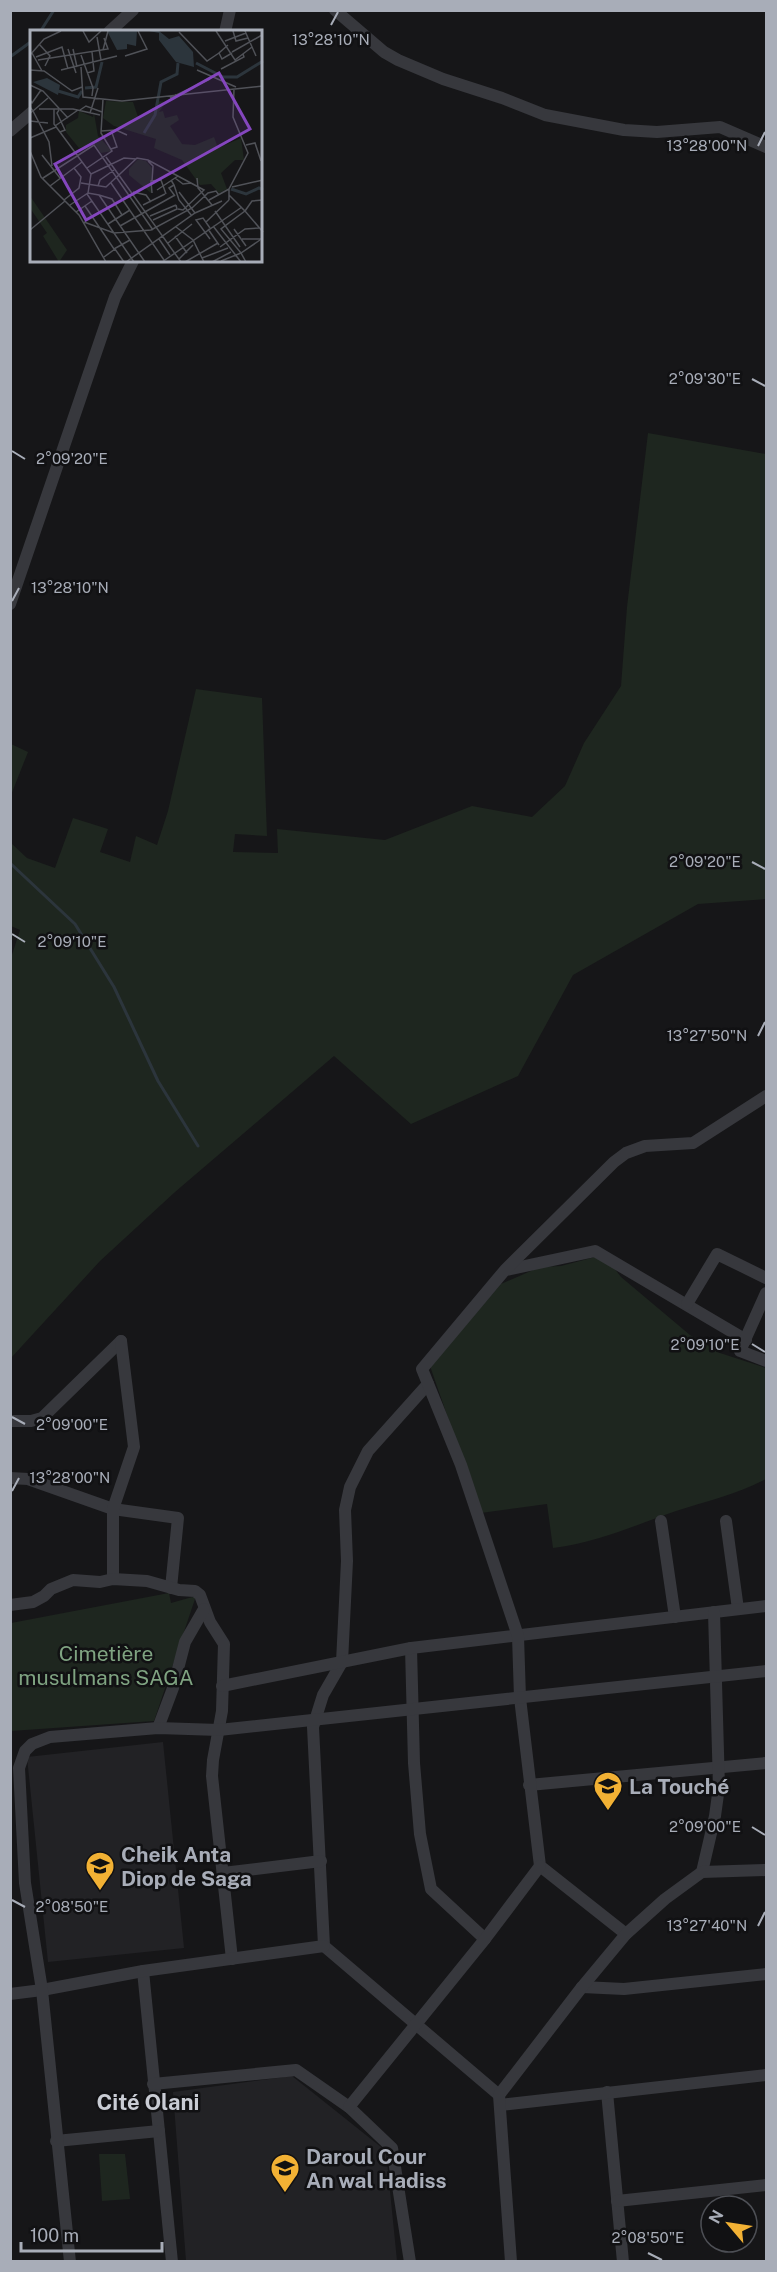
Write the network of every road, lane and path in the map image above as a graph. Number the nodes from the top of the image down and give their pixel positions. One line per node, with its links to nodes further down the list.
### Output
1 (133, 10): 4 (street)
2 (230, 10): 5 (street)
3 (335, 10): 8 (street)
4 (111, 30)
5 (225, 30)
6 (30, 114): 7 (street)
7 (11, 132)
8 (766, 147)
9 (132, 262): 10 (street)
10 (10, 604)
11 (766, 1096): 12 (street)
12 (505, 1270): 15 (street); 18 (street)
13 (766, 1278): 15 (street)
14 (766, 1294): 16 (street)
15 (687, 1304): 16 (street)
16 (746, 1340): 17 (street)
17 (766, 1361)
18 (428, 1384): 32 (street); 34 (street)
19 (10, 1421): 21 (street)
20 (10, 1478): 21 (street)
21 (113, 1509): 24 (street); 25 (street)
22 (661, 1521): 31 (street)
23 (726, 1521): 29 (street)
24 (113, 1579): 25 (street); 27 (street)
25 (171, 1588): 28 (street)
26 (764, 1604): 29 (street)
27 (10, 1605)
28 (204, 1609): 37 (street); 41 (street)
29 (738, 1610): 30 (street)
30 (714, 1612): 31 (street); 36 (street)
31 (675, 1617): 32 (street)
32 (518, 1636): 33 (street); 38 (street)
33 (411, 1648): 34 (street); 39 (street)
34 (342, 1662): 37 (street); 40 (street)
35 (766, 1671): 36 (street)
36 (716, 1676): 38 (street); 44 (street)
37 (222, 1686): 42 (street)
38 (520, 1698): 39 (street); 45 (street)
39 (413, 1709): 40 (street); 52 (street)
40 (314, 1720): 42 (street); 46 (street)
41 (158, 1728): 42 (street); 58 (street)
42 (219, 1730): 50 (street)
43 (766, 1762): 44 (street)
44 (720, 1767): 45 (street); 49 (street)
45 (529, 1785): 47 (street)
46 (321, 1861): 50 (street); 53 (street)
47 (540, 1866): 51 (street); 52 (street)
48 (766, 1870): 49 (street)
49 (702, 1872): 51 (street)
50 (223, 1873): 54 (street)
51 (626, 1934): 57 (street)
52 (485, 1939): 60 (street)
53 (324, 1946): 54 (street); 60 (street)
54 (232, 1959): 55 (street)
55 (142, 1971): 58 (street); 62 (street)
56 (766, 1974): 57 (street)
57 (582, 1987): 64 (street)
58 (42, 1990): 59 (street); 67 (street)
59 (10, 1994)
60 (415, 2024): 64 (street); 65 (street)
61 (766, 2075): 63 (street)
62 (153, 2084): 65 (street); 66 (street)
63 (607, 2092): 64 (street); 69 (street)
64 (500, 2100): 73 (street)
65 (349, 2107): 72 (street)
66 (159, 2131): 67 (street); 71 (street)
67 (57, 2141): 70 (street)
68 (766, 2185): 69 (street)
69 (617, 2201): 74 (street)
70 (70, 2262)
71 (172, 2262)
72 (410, 2262)
73 (511, 2262)
74 (623, 2262)

